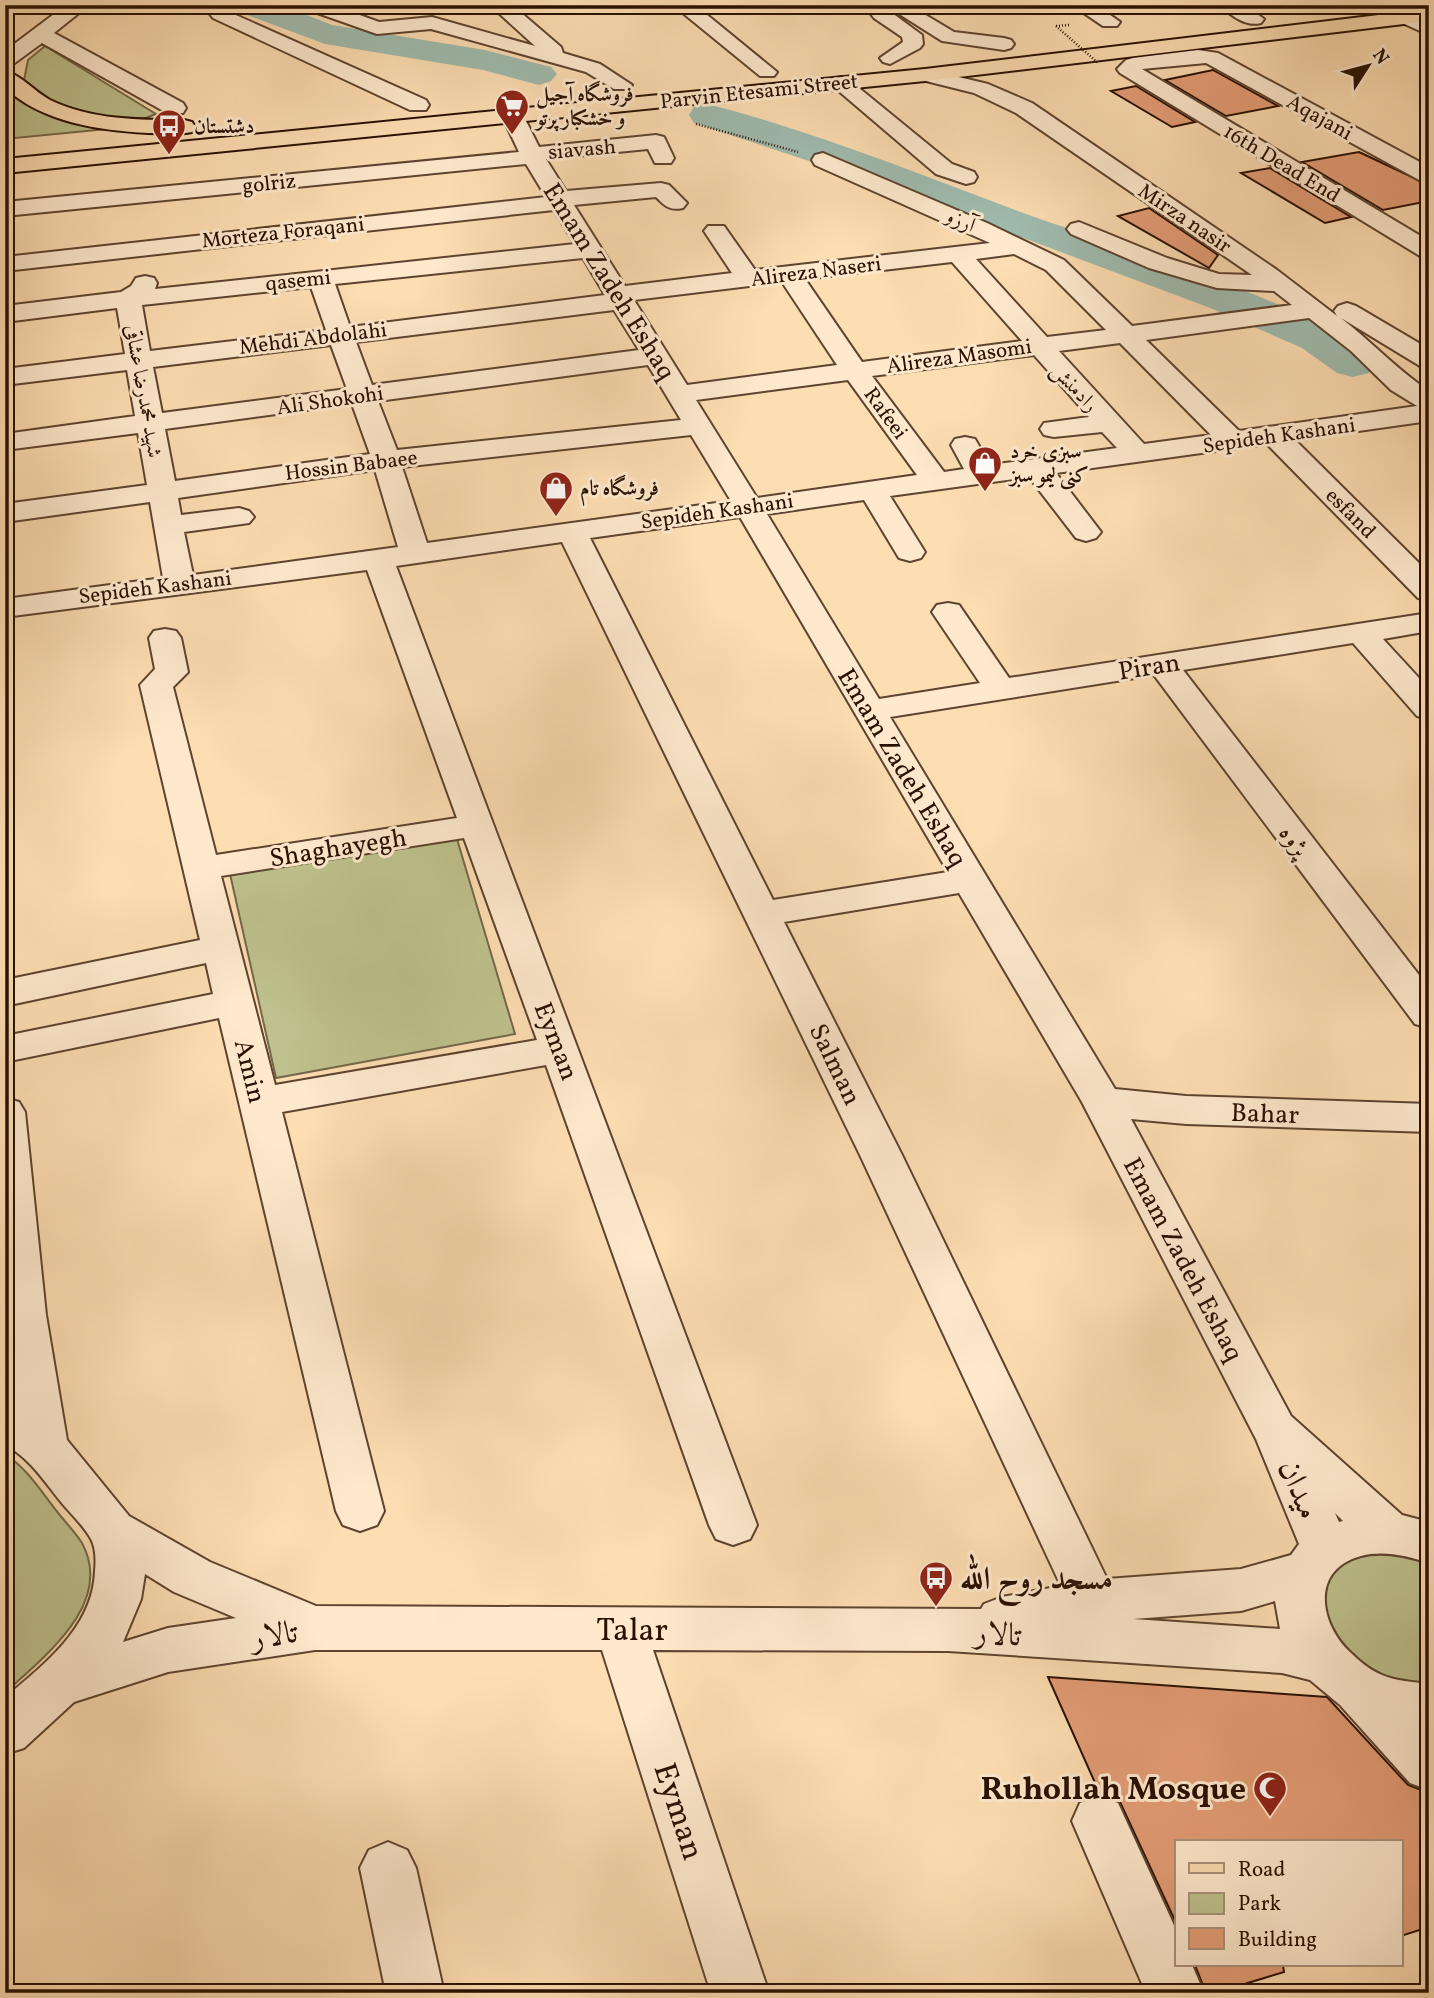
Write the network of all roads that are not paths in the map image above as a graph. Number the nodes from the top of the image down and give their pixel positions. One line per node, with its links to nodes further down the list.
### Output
1 (48, 5): 24 (street)
2 (79, 5): 18 (street)
3 (313, 5): 16 (street)
4 (683, 5): 25 (street)
5 (868, 5): 19 (street)
6 (895, 5): 20 (street)
7 (1082, 5): 15 (street)
8 (1231, 5): 14 (street)
9 (1370, 5): 14 (main road, Parvin Etesami Street)
10 (503, 8): 16 (street); 23 (street)
11 (220, 14): 30 (street)
12 (1429, 15): 13 (main road, Parvin Etesami Street)
13 (1407, 18): 17 (street); 22 (main road, Parvin Etesami Street)
14 (1254, 19): 20 (main road, Parvin Etesami Street)
15 (1110, 22)
16 (432, 23): 23 (street)
17 (1429, 29)
18 (41, 34): 24 (street); 31 (street)
19 (912, 35): 20 (street); 21 (street)
20 (933, 53): 21 (main road, Parvin Etesami Street); 22 (main road, Parvin Etesami Street); 27 (main road, Parvin Etesami Street); 29 (street, Mirza nasir)
21 (890, 58): 25 (main road, Parvin Etesami Street)
22 (1052, 58): 29 (street)
23 (563, 60): 28 (street)
24 (6, 62): 33 (main road)
25 (767, 72): 28 (main road, Parvin Etesami Street)
26 (1136, 75): 43 (street, Aqajani); 56 (street, 16th Dead End)
27 (841, 83): 32 (main road, Parvin Etesami Street); 45 (street)
28 (621, 85): 30 (main road, Parvin Etesami Street)
29 (1020, 101): 65 (street, Mirza nasir); 68 (street, Mirza nasir)
30 (418, 105): 33 (main road, Parvin Etesami Street)
31 (175, 108)
32 (513, 116): 36 (street, Emam Zadeh Eshaq); 37 (main road, Parvin Etesami Street)
33 (197, 127): 34 (main road, Parvin Etesami Street)
34 (5, 147)
35 (319, 150): 44 (street)
36 (532, 155): 38 (street, siavash); 44 (street, golriz); 47 (street, Emam Zadeh Eshaq)
37 (72, 159): 40 (main road, Parvin Etesami Street); 42 (main road)
38 (663, 159)
39 (823, 160): 53 (street, آرزو)
40 (5, 166)
41 (118, 167): 46 (street)
42 (5, 173)
43 (1429, 176)
44 (325, 177): 46 (street, golriz); 50 (street)
45 (965, 177)
46 (125, 197): 49 (street, golriz); 54 (street)
47 (560, 200): 48 (street, Morteza Foraqani); 50 (street, Morteza Foraqani); 55 (street, Emam Zadeh Eshaq)
48 (675, 203)
49 (5, 209)
50 (340, 226): 54 (street, Morteza Foraqani); 60 (street)
51 (1079, 229): 65 (street)
52 (716, 231): 63 (street)
53 (1015, 247): 57 (street, Alireza Naseri); 70 (street, آرزو)
54 (138, 248): 58 (street, Morteza Foraqani); 64 (street)
55 (590, 250): 60 (street, qasemi); 66 (street, Emam Zadeh Eshaq)
56 (1429, 251)
57 (958, 254): 61 (street, Alireza Naseri); 72 (street, رادمنش)
58 (5, 264)
59 (200, 272): 64 (street)
60 (362, 274): 62 (street, qasemi)
61 (789, 274): 63 (street, Alireza Naseri); 76 (street, Rafeei)
62 (320, 278): 67 (street, qasemi); 71 (street, Eyman)
63 (748, 278): 66 (street, Alireza Naseri)
64 (147, 279): 67 (street, شهید محمدرضا عشاقی)
65 (1279, 284): 68 (street, Mirza nasir)
66 (619, 297): 71 (street, Mehdi Abdolahi); 73 (street, Emam Zadeh Eshaq)
67 (128, 299): 69 (street, qasemi); 74 (street, شهید محمدرضا عشاقی)
68 (1314, 303): 70 (street, Alireza Masomi); 75 (street, Mirza nasir); 80 (street, Mirza nasir)
69 (5, 314)
70 (1124, 334): 72 (street, Alireza Masomi); 86 (street, آرزو)
71 (340, 335): 74 (street, Mehdi Abdolahi); 79 (street, Eyman)
72 (1037, 345): 76 (street, Alireza Masomi); 81 (street, رادمنش)
73 (655, 356): 78 (street, Emam Zadeh Eshaq); 79 (street, Ali Shokohi)
74 (139, 359): 77 (street, Mehdi Abdolahi); 82 (street, شهید محمدرضا عشاقی)
75 (1429, 360)
76 (854, 370): 78 (street, Alireza Masomi); 93 (street, Rafeei)
77 (5, 377)
78 (679, 394): 83 (street, Emam Zadeh Eshaq)
79 (362, 396): 82 (street, Ali Shokohi); 90 (street, Eyman)
80 (1428, 404): 85 (street, Sepideh Kashani)
81 (1108, 423): 84 (street); 89 (street, رادمنش)
82 (150, 424): 87 (street, Ali Shokohi); 95 (street, شهید محمدرضا عشاقی)
83 (699, 426): 90 (street, Hossin Babaee); 96 (street, Emam Zadeh Eshaq)
84 (1054, 429)
85 (1274, 435): 86 (street, Sepideh Kashani); 105 (street, esfand)
86 (1233, 441): 89 (street, Sepideh Kashani)
87 (5, 442)
88 (965, 445): 92 (street)
89 (1138, 455): 91 (street, Sepideh Kashani)
90 (386, 460): 95 (street, Hossin Babaee); 103 (street, Eyman)
91 (1038, 469): 92 (street, Sepideh Kashani); 101 (street)
92 (982, 476): 93 (street, Sepideh Kashani)
93 (936, 481): 94 (street, Sepideh Kashani)
94 (872, 490): 96 (street, Sepideh Kashani); 102 (street)
95 (160, 491): 97 (street, Hossin Babaee); 99 (street, شهید محمدرضا عشاقی)
96 (748, 506): 100 (street, Sepideh Kashani); 116 (street, Emam Zadeh Eshaq)
97 (5, 513)
98 (239, 517): 99 (street)
99 (167, 525): 104 (street, شهید محمدرضا عشاقی)
100 (571, 531): 103 (street, Sepideh Kashani); 120 (street, Salman)
101 (1086, 532)
102 (910, 552)
103 (396, 556): 104 (street, Sepideh Kashani); 117 (street, Eyman)
104 (179, 584): 106 (street, Sepideh Kashani)
105 (1429, 591)
106 (66, 598): 107 (street, Sepideh Kashani); 110 (street)
107 (5, 608)
108 (948, 612): 114 (street)
109 (1429, 622): 111 (street, Piran)
110 (5, 629)
111 (1361, 633): 113 (street, Piran); 115 (street)
112 (165, 638): 118 (street, Amin)
113 (1162, 664): 114 (street, Piran); 124 (street, پژوه)
114 (1001, 690): 116 (street, Piran)
115 (1429, 709)
116 (869, 710): 119 (street, Emam Zadeh Eshaq)
117 (475, 826): 118 (street, Shaghayegh); 126 (street, Eyman)
118 (201, 868): 121 (street, Amin)
119 (970, 880): 120 (street); 128 (street, Emam Zadeh Eshaq)
120 (761, 914): 139 (street, Salman)
121 (221, 948): 122 (street); 123 (street, Amin)
122 (5, 993)
123 (234, 1002): 125 (street); 127 (street, Amin)
124 (1429, 1015)
125 (5, 1049)
126 (561, 1049): 127 (street); 135 (street, Eyman)
127 (258, 1102): 134 (street, Amin)
128 (1102, 1102): 130 (street, Bahar); 132 (street, Emam Zadeh Eshaq)
129 (5, 1112): 131 (street)
130 (1429, 1118)
131 (14, 1324): 133 (street)
132 (1273, 1429): 137 (street); 138 (street, میدان)
133 (25, 1435): 136 (street)
134 (360, 1511)
135 (733, 1525)
136 (111, 1530): 140 (street, تالار); 144 (street)
137 (1409, 1538): 138 (street, میدان)
138 (1315, 1561): 139 (street, تالار); 143 (street)
139 (1093, 1601): 142 (street, تالار)
140 (315, 1628): 141 (street, Talar); 144 (street, تالار)
141 (621, 1629): 142 (street, Talar); 151 (street, Eyman)
142 (948, 1629): 143 (street, تالار)
143 (1341, 1675): 145 (street); 147 (street)
144 (54, 1685): 146 (street)
145 (1429, 1707)
146 (5, 1731)
147 (1429, 1766)
148 (1099, 1821): 152 (street)
149 (388, 1868): 150 (street)
150 (415, 1993)
151 (740, 1993)
152 (1175, 1993)

